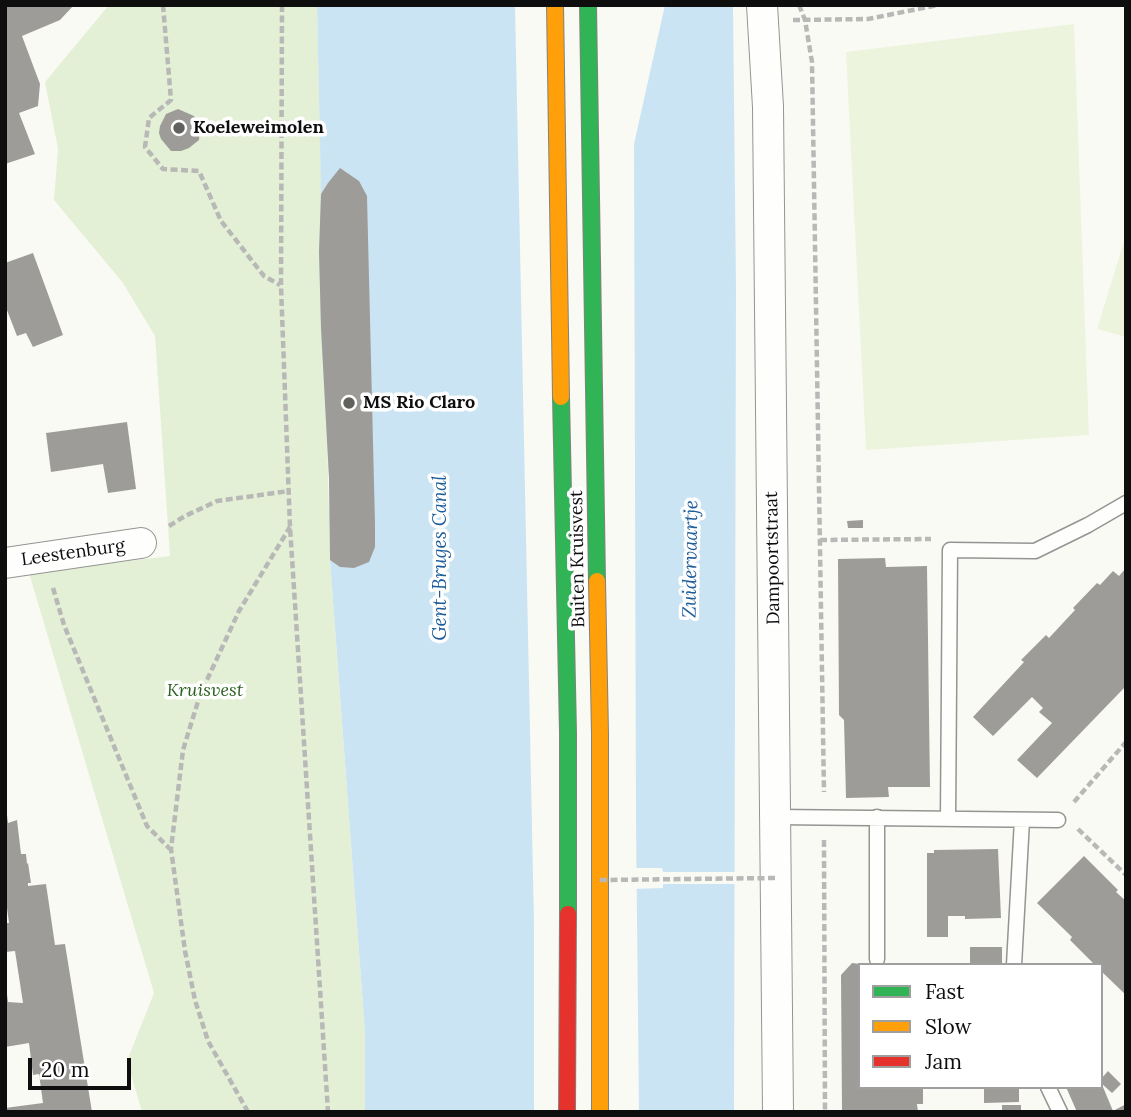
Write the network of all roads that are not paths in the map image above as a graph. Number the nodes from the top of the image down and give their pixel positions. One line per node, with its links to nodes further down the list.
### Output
1 (555, 5): 15 (main road, Buiten Kruisvest)
2 (588, 5): 16 (main road, Buiten Kruisvest)
3 (762, 5): 7 (street, Dampoortstraat)
4 (1126, 503): 9 (lane)
5 (141, 543): 6 (street, Leestenburg)
6 (5, 563)
7 (776, 817): 8 (lane); 17 (street, Dampoortstraat)
8 (877, 817): 9 (lane); 12 (lane)
9 (948, 819): 10 (lane)
10 (1022, 820): 11 (lane); 13 (lane)
11 (1058, 820)
12 (877, 959)
13 (1014, 963)
14 (1049, 1089): 18 (lane)
15 (567, 1112)
16 (600, 1112)
17 (778, 1112)
18 (1060, 1112)

